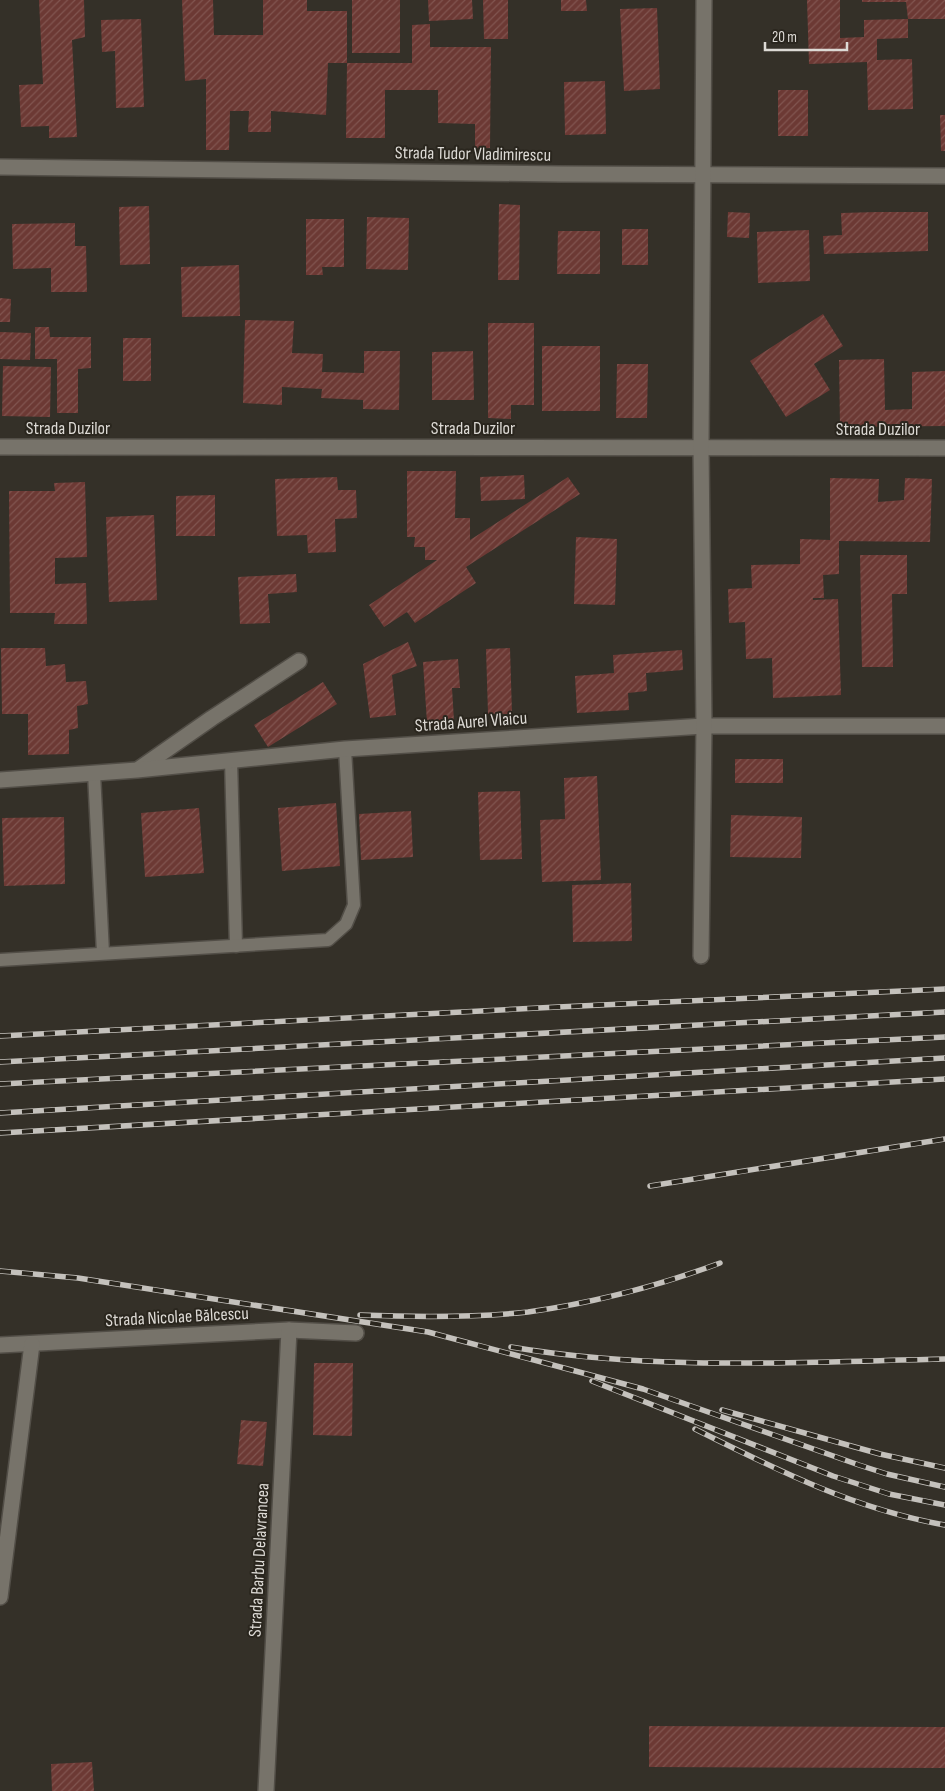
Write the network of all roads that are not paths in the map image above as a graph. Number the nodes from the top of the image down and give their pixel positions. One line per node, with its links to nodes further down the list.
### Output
1 (704, 0): 3 (street)
2 (0, 167): 3 (street, Strada Tudor Vladimirescu)
3 (703, 175): 4 (street, Strada Tudor Vladimirescu); 6 (street)
4 (945, 176)
5 (0, 447): 6 (street, Strada Duzilor)
6 (701, 447): 7 (street, Strada Duzilor); 9 (street)
7 (945, 448)
8 (300, 661): 13 (street)
9 (704, 726): 10 (street, Strada Aurel Vlaicu); 11 (street, Strada Aurel Vlaicu); 18 (street)
10 (945, 726)
11 (345, 749): 12 (street, Strada Aurel Vlaicu); 16 (lane)
12 (231, 760): 13 (street, Strada Aurel Vlaicu); 16 (lane)
13 (138, 770): 14 (street, Strada Aurel Vlaicu)
14 (94, 773): 15 (street, Strada Aurel Vlaicu); 17 (lane)
15 (0, 780)
16 (236, 946): 17 (lane)
17 (103, 953): 19 (lane)
18 (701, 956)
19 (0, 960)
20 (289, 1330): 21 (street, Strada Nicolae Bălcescu); 22 (street, Strada Nicolae Bălcescu); 25 (street, Strada Barbu Delavrancea)
21 (356, 1333)
22 (32, 1344): 23 (street, Strada Nicolae Bălcescu); 24 (street)
23 (0, 1345)
24 (0, 1597)
25 (266, 1791)

